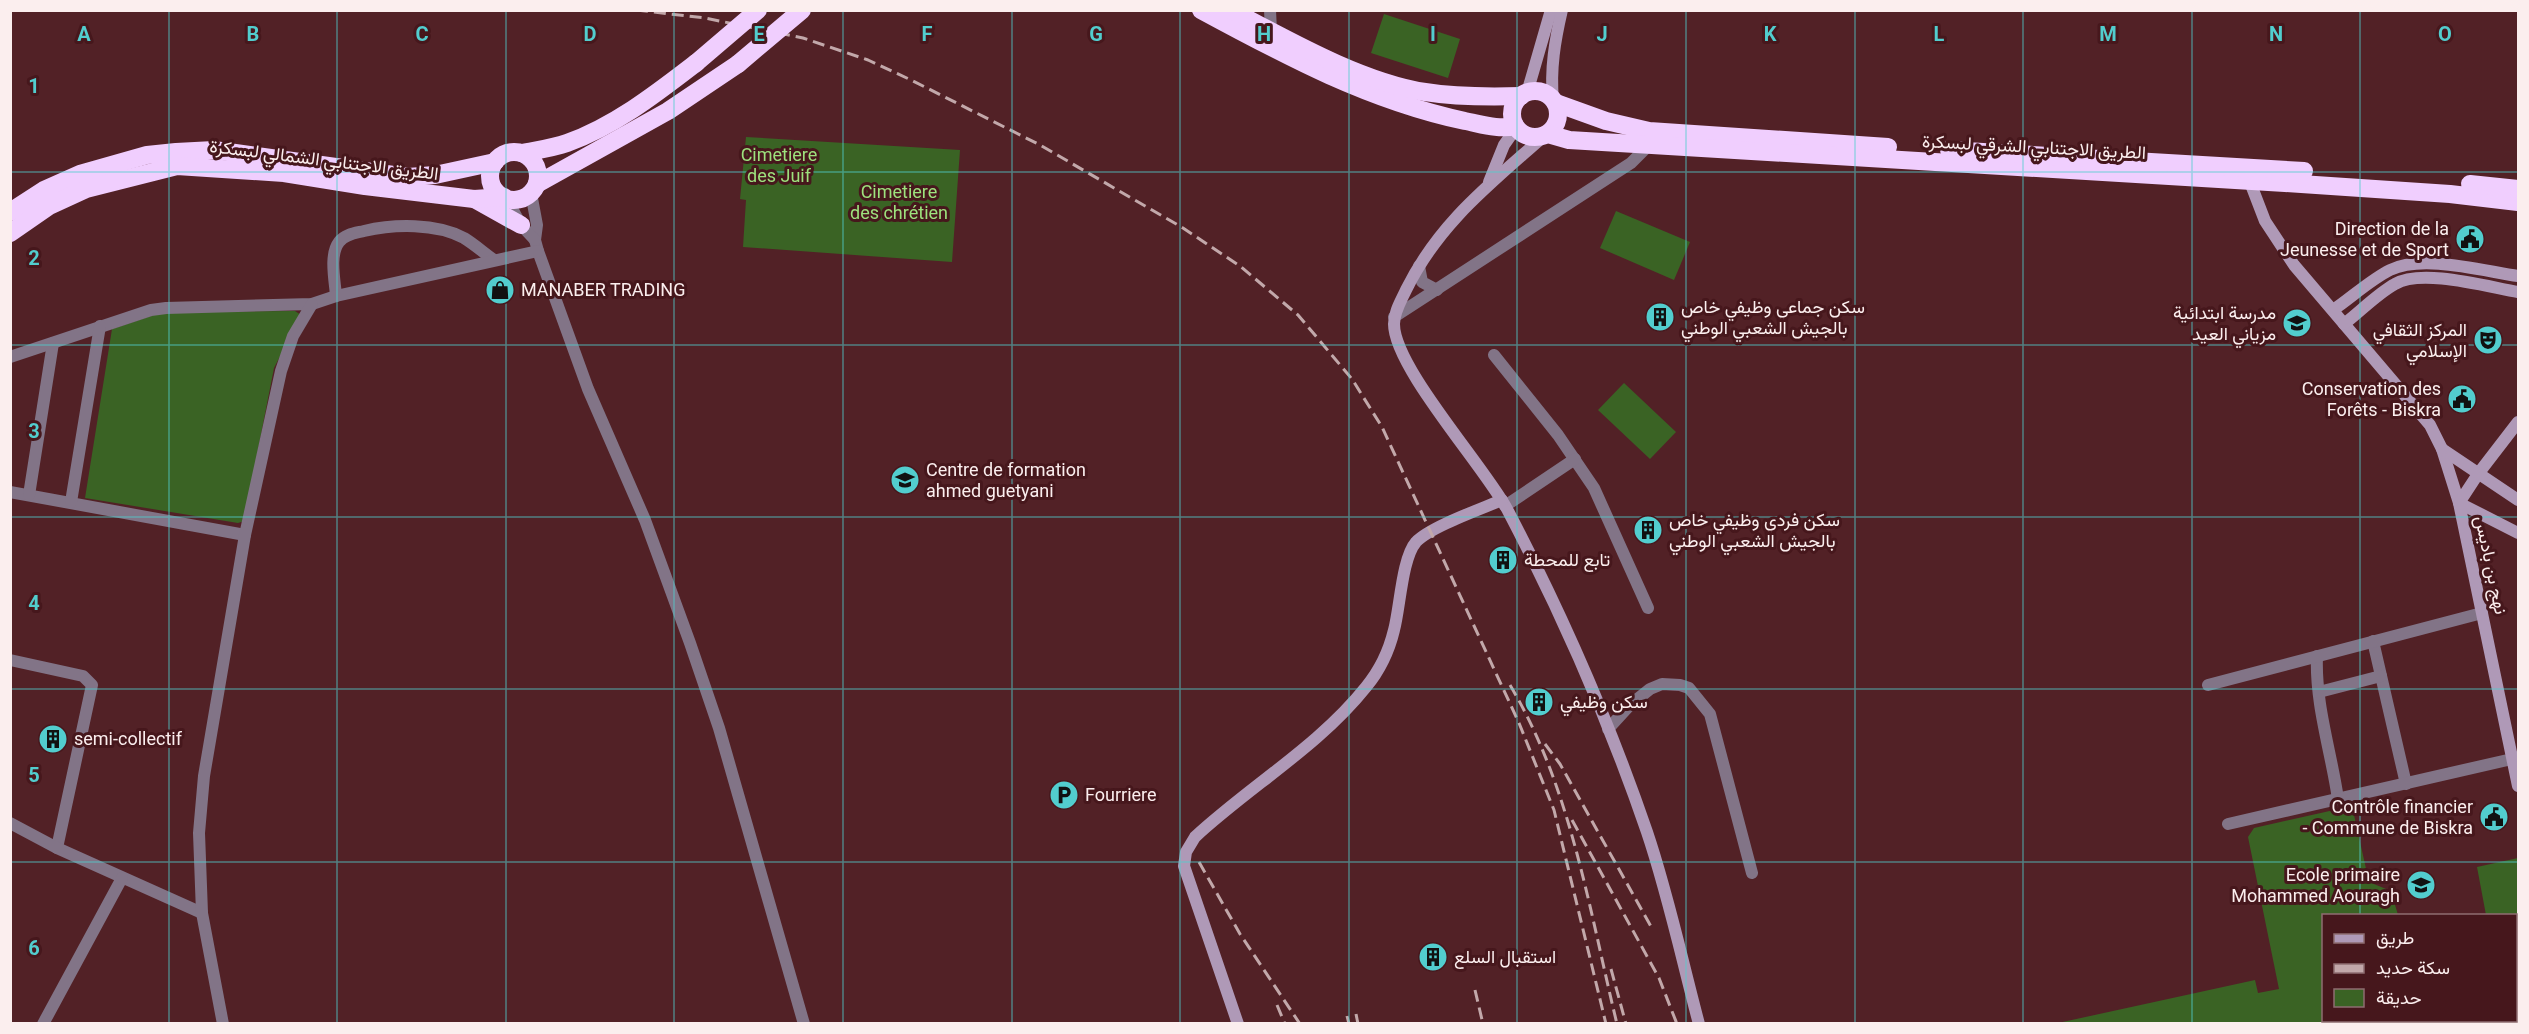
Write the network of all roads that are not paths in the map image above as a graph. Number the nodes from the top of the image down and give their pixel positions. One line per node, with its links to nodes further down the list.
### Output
1 (758, 10): 14 (highway, bridge)
2 (802, 10): 18 (highway, bridge)
3 (1201, 10): 11 (highway)
4 (1231, 10): 8 (highway)
5 (1270, 10): 8 (street)
6 (1551, 10): 9 (main road)
7 (1562, 10): 10 (main road)
8 (1271, 31): 9 (highway)
9 (1524, 94): 10 (highway); 11 (highway)
10 (1555, 101): 12 (highway); 19 (highway, الطريق الاجتنابي الشرقي لبسكرة)
11 (1515, 127): 12 (highway); 17 (main road)
12 (1546, 135): 13 (highway, الطريق الاجتنابي الشرقي لبسكرة); 17 (main road)
13 (1650, 144): 16 (highway, الطريق الاجتنابي الشرقي لبسكرة); 32 (street)
14 (522, 153): 15 (highway); 18 (highway)
15 (495, 162): 20 (highway); 23 (highway, الطريق الاجتنابي الشمالي لبسكرة)
16 (2250, 182): 22 (highway, الطريق الاجتنابي الشرقي لبسكرة); 36 (main road, نهج بن باديس)
17 (1488, 186): 29 (main road)
18 (534, 189): 20 (highway); 26 (street)
19 (2518, 189)
20 (506, 198): 21 (highway, الطريق الاجتنابي الشمالي لبسكرة); 24 (street)
21 (474, 199): 24 (highway); 25 (highway, الطريق الاجتنابي الشمالي لبسكرة)
22 (2518, 202)
23 (10, 212)
24 (521, 225): 26 (street)
25 (10, 233)
26 (537, 246): 27 (street); 77 (street)
27 (494, 260): 34 (street); 34 (street)
28 (2439, 264): 30 (main road); 31 (main road); 36 (main road)
29 (1419, 266): 32 (street); 37 (main road)
30 (2518, 276)
31 (2437, 278): 33 (main road); 38 (main road)
32 (1437, 290): 37 (street)
33 (2518, 292)
34 (336, 296): 35 (street)
35 (312, 304): 39 (street); 54 (street)
36 (2333, 310): 38 (main road, نهج بن باديس)
37 (1394, 317): 51 (main road)
38 (2344, 324): 44 (main road, نهج بن باديس)
39 (100, 326): 40 (street); 50 (street)
40 (53, 343): 42 (street); 48 (street)
41 (1494, 355): 45 (street)
42 (10, 357)
43 (2518, 422): 46 (main road)
44 (2442, 449): 46 (main road); 52 (main road, نهج بن باديس)
45 (1575, 459): 51 (street); 55 (street)
46 (2478, 474): 49 (main road); 52 (main road)
47 (10, 492): 48 (street)
48 (29, 495): 50 (street)
49 (2518, 500)
50 (71, 502): 54 (street)
51 (1504, 503): 63 (main road); 78 (main road)
52 (2459, 503): 53 (main road); 56 (main road, نهج بن باديس)
53 (2518, 533)
54 (245, 536): 74 (street)
55 (1648, 608)
56 (2482, 613): 57 (street); 64 (main road, نهج بن باديس)
57 (2373, 641): 58 (street); 60 (street)
58 (2317, 656): 61 (street); 62 (street)
59 (10, 660): 71 (street)
60 (2381, 676): 62 (street); 66 (street)
61 (2208, 685)
62 (2319, 692): 68 (street)
63 (1608, 729): 72 (street); 79 (main road)
64 (2513, 742): 65 (main road, نهج بن باديس)
65 (2515, 766): 66 (street); 67 (main road, نهج بن باديس)
66 (2406, 784): 68 (street)
67 (2518, 786)
68 (2338, 799): 69 (street)
69 (2228, 824)
70 (11, 825): 71 (street)
71 (57, 848): 73 (street)
72 (1752, 873)
73 (122, 878): 74 (street); 75 (street)
74 (202, 913): 76 (street)
75 (43, 1023)
76 (223, 1023)
77 (804, 1023)
78 (1238, 1023)
79 (1699, 1023)

